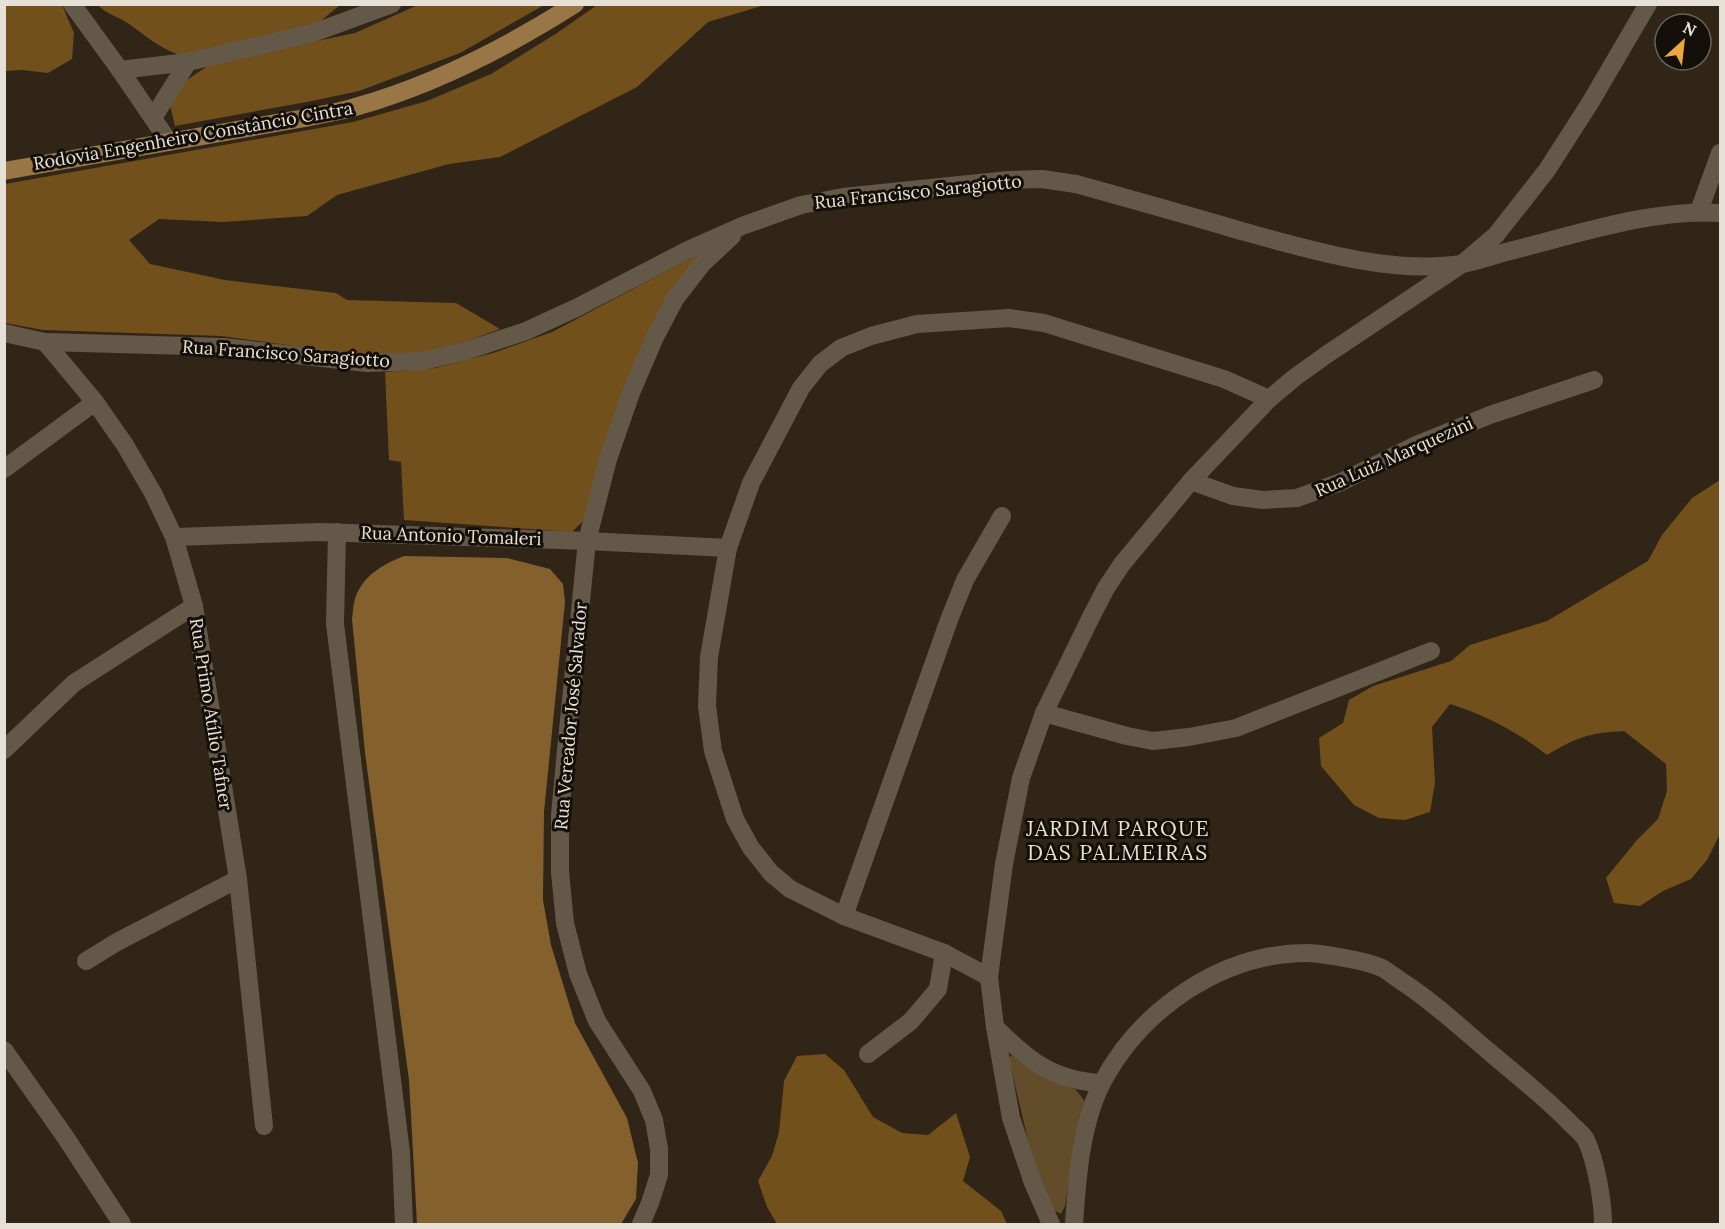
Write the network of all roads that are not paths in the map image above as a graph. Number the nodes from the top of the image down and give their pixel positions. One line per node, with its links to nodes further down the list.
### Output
1 (72, 4): 7 (street)
2 (392, 4): 5 (street)
3 (575, 4): 9 (main road, Rodovia Engenheiro Constâncio Cintra)
4 (1648, 4): 15 (street)
5 (362, 10): 6 (street)
6 (188, 62): 7 (street); 8 (street)
7 (120, 70): 8 (street)
8 (153, 118): 9 (street)
9 (169, 142): 11 (main road, Rodovia Engenheiro Constâncio Cintra)
10 (1720, 153): 12 (street)
11 (4, 171)
12 (1699, 211): 13 (street); 15 (street)
13 (1720, 213)
14 (742, 226): 15 (street, Rua Francisco Saragiotto); 17 (street, Rua Francisco Saragiotto); 26 (street, Rua Vereador José Salvador)
15 (1462, 264): 19 (street)
16 (4, 333): 17 (street, Rua Francisco Saragiotto)
17 (45, 342): 20 (street, Rua Primo Atílio Tafner)
18 (1594, 380): 22 (street, Rua Luiz Marquezini)
19 (1269, 399): 22 (street); 27 (street)
20 (95, 402): 21 (street); 25 (street, Rua Primo Atílio Tafner)
21 (4, 469)
22 (1191, 481): 30 (street)
23 (1002, 516): 33 (street)
24 (337, 532): 25 (street, Rua Antonio Tomaleri); 26 (street, Rua Antonio Tomaleri); 43 (street)
25 (174, 537): 28 (street, Rua Primo Atílio Tafner)
26 (587, 541): 27 (street, Rua Antonio Tomaleri); 44 (street, Rua Vereador José Salvador)
27 (728, 548): 33 (street)
28 (194, 606): 31 (street); 32 (street, Rua Primo Atílio Tafner)
29 (1431, 651): 30 (street)
30 (1044, 712): 36 (street)
31 (4, 750)
32 (238, 879): 35 (street); 41 (street, Rua Primo Atílio Tafner)
33 (844, 916): 34 (street)
34 (944, 953): 36 (street); 39 (street)
35 (86, 961)
36 (989, 977): 37 (street)
37 (995, 1027): 40 (street); 45 (street)
38 (4, 1050): 42 (street)
39 (868, 1054)
40 (1102, 1083): 46 (street); 47 (street)
41 (264, 1126)
42 (122, 1224)
43 (404, 1224)
44 (641, 1224)
45 (1051, 1224)
46 (1074, 1224)
47 (1603, 1224)

